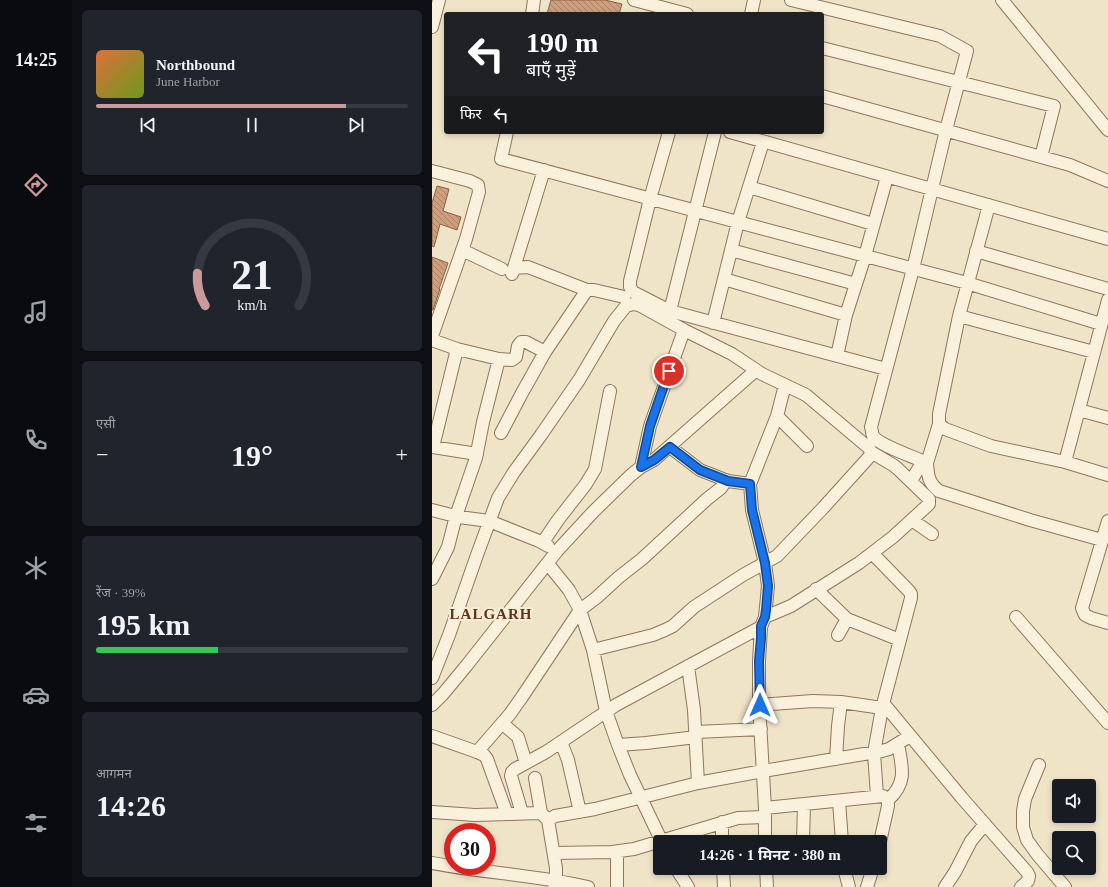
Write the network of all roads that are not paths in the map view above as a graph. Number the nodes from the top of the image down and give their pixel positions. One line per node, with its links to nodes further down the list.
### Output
1 (439, 0): 10 (street)
2 (534, 0): 7 (street)
3 (634, 0): 8 (street)
4 (754, 0): 9 (street)
5 (791, 0): 12 (street)
6 (1002, 0): 15 (street)
7 (532, 12)
8 (679, 12)
9 (751, 12)
10 (432, 27)
11 (824, 48): 12 (street)
12 (958, 82): 14 (street); 21 (street)
13 (824, 97): 14 (street)
14 (946, 130): 21 (street); 27 (street)
15 (1108, 130)
16 (507, 134): 22 (street)
17 (668, 134): 28 (street)
18 (715, 134): 30 (street)
19 (737, 134): 20 (street)
20 (763, 142): 24 (street); 26 (street)
21 (1041, 157): 25 (street)
22 (544, 170): 28 (street); 39 (street)
23 (432, 171): 34 (street)
24 (887, 177): 27 (street); 32 (street)
25 (1108, 181)
26 (749, 187): 31 (street); 32 (street)
27 (932, 189): 29 (street); 38 (street)
28 (650, 199): 30 (street); 47 (street)
29 (989, 205): 33 (street); 36 (street)
30 (696, 211): 31 (street); 47 (street)
31 (738, 222): 35 (street); 37 (street)
32 (873, 224): 37 (street)
33 (1108, 239)
34 (462, 250): 39 (street); 53 (street)
35 (731, 250): 40 (street); 42 (street)
36 (976, 251): 41 (street); 43 (street)
37 (865, 256): 38 (street); 42 (street)
38 (913, 269): 41 (street); 60 (street)
39 (510, 271): 44 (street)
40 (724, 279): 48 (street); 50 (street)
41 (967, 283): 49 (street); 51 (street)
42 (856, 284): 48 (street)
43 (1108, 289)
44 (587, 290): 45 (street); 56 (street)
45 (624, 297)
46 (1108, 300): 51 (street)
47 (670, 311): 50 (street)
48 (846, 315): 58 (street)
49 (959, 316): 57 (street); 67 (street)
50 (713, 323): 58 (street)
51 (1102, 324): 57 (street)
52 (684, 330): 61 (street); 76 (street); 87 (street)
53 (432, 336)
54 (432, 340): 55 (street)
55 (457, 349): 59 (street); 70 (street)
56 (545, 352): 59 (street); 68 (street)
57 (1094, 352): 64 (street)
58 (837, 356): 60 (street)
59 (499, 359): 73 (street)
60 (886, 369): 72 (street)
61 (756, 370): 62 (street); 71 (street)
62 (785, 385): 65 (street); 72 (street)
63 (610, 391): 84 (street)
64 (1078, 410): 66 (street); 75 (street)
65 (777, 416): 69 (street); 80 (street)
66 (1108, 418)
67 (939, 424): 74 (street); 75 (street)
68 (501, 433)
69 (807, 446)
70 (432, 447): 73 (street)
71 (670, 447): 76 (street); 78 (street)
72 (872, 447): 74 (street); 79 (street); 95 (street)
73 (477, 454): 85 (street)
74 (925, 462): 79 (street); 91 (street)
75 (1065, 462): 77 (street)
76 (641, 467): 89 (street)
77 (1108, 475)
78 (726, 480): 80 (street); 99 (street)
79 (911, 481): 82 (street)
80 (750, 484): 95 (street)
81 (941, 497): 82 (street)
82 (929, 504): 86 (street)
83 (432, 510): 85 (street)
84 (565, 511): 89 (street); 92 (street)
85 (456, 516): 87 (street); 97 (street)
86 (912, 520): 90 (street); 94 (street)
87 (489, 521): 92 (street); 108 (street)
88 (1108, 521): 91 (street)
89 (582, 525): 93 (street)
90 (932, 534)
91 (1102, 540): 103 (street)
92 (543, 542): 93 (street)
93 (557, 551): 96 (street)
94 (872, 553): 98 (street); 105 (street)
95 (765, 563): 102 (street); 106 (street)
96 (548, 564): 99 (street); 110 (street)
97 (432, 579)
98 (816, 589): 101 (street); 102 (street)
99 (580, 610): 106 (street); 114 (street)
100 (1016, 617): 115 (street)
101 (848, 619): 104 (street); 105 (street)
102 (763, 622): 107 (street); 111 (street)
103 (1108, 623)
104 (838, 635)
105 (900, 640): 112 (street)
106 (593, 650): 113 (street)
107 (688, 666): 113 (street); 117 (street)
108 (432, 678)
109 (842, 702): 111 (street); 112 (street); 125 (street)
110 (432, 704)
111 (760, 705): 116 (street)
112 (883, 706): 119 (street); 124 (street)
113 (606, 711): 120 (street); 122 (street)
114 (502, 723): 123 (street); 126 (street)
115 (1108, 723)
116 (761, 729): 117 (street); 128 (street)
117 (696, 735): 122 (street); 130 (street)
118 (432, 736): 123 (street)
119 (910, 736): 121 (street); 142 (street)
120 (562, 742): 126 (street); 136 (street)
121 (898, 744): 124 (street); 132 (street)
122 (618, 745): 131 (street)
123 (477, 752): 138 (street)
124 (874, 753): 125 (street); 132 (street)
125 (836, 759): 128 (street)
126 (526, 763): 139 (street)
127 (1038, 765): 169 (street)
128 (764, 771): 130 (street); 137 (street)
129 (535, 778): 140 (street)
130 (698, 783): 131 (street)
131 (642, 798): 136 (street); 143 (street)
132 (882, 798): 133 (street); 149 (street)
133 (839, 800): 134 (street); 148 (street)
134 (804, 804): 137 (street); 147 (street)
135 (432, 812): 138 (street)
136 (580, 812): 140 (street)
137 (765, 812): 141 (street); 146 (street)
138 (507, 814): 139 (street)
139 (522, 814): 140 (street)
140 (545, 817): 152 (street)
141 (722, 822): 144 (street); 145 (street)
142 (985, 824): 167 (street); 168 (street)
143 (659, 835)
144 (681, 835)
145 (722, 835)
146 (765, 835)
147 (804, 835)
148 (842, 835)
149 (882, 835)
150 (653, 844): 151 (street)
151 (617, 852): 152 (street); 161 (street)
152 (554, 853): 159 (street)
153 (432, 863): 159 (street)
154 (680, 875): 162 (street)
155 (723, 875): 163 (street)
156 (766, 875): 164 (street)
157 (846, 875): 165 (street)
158 (871, 875): 166 (street)
159 (555, 884): 160 (street)
160 (588, 887)
161 (616, 887)
162 (688, 887)
163 (724, 887)
164 (767, 887)
165 (849, 887)
166 (867, 887)
167 (945, 887)
168 (1021, 887)
169 (1065, 887)

